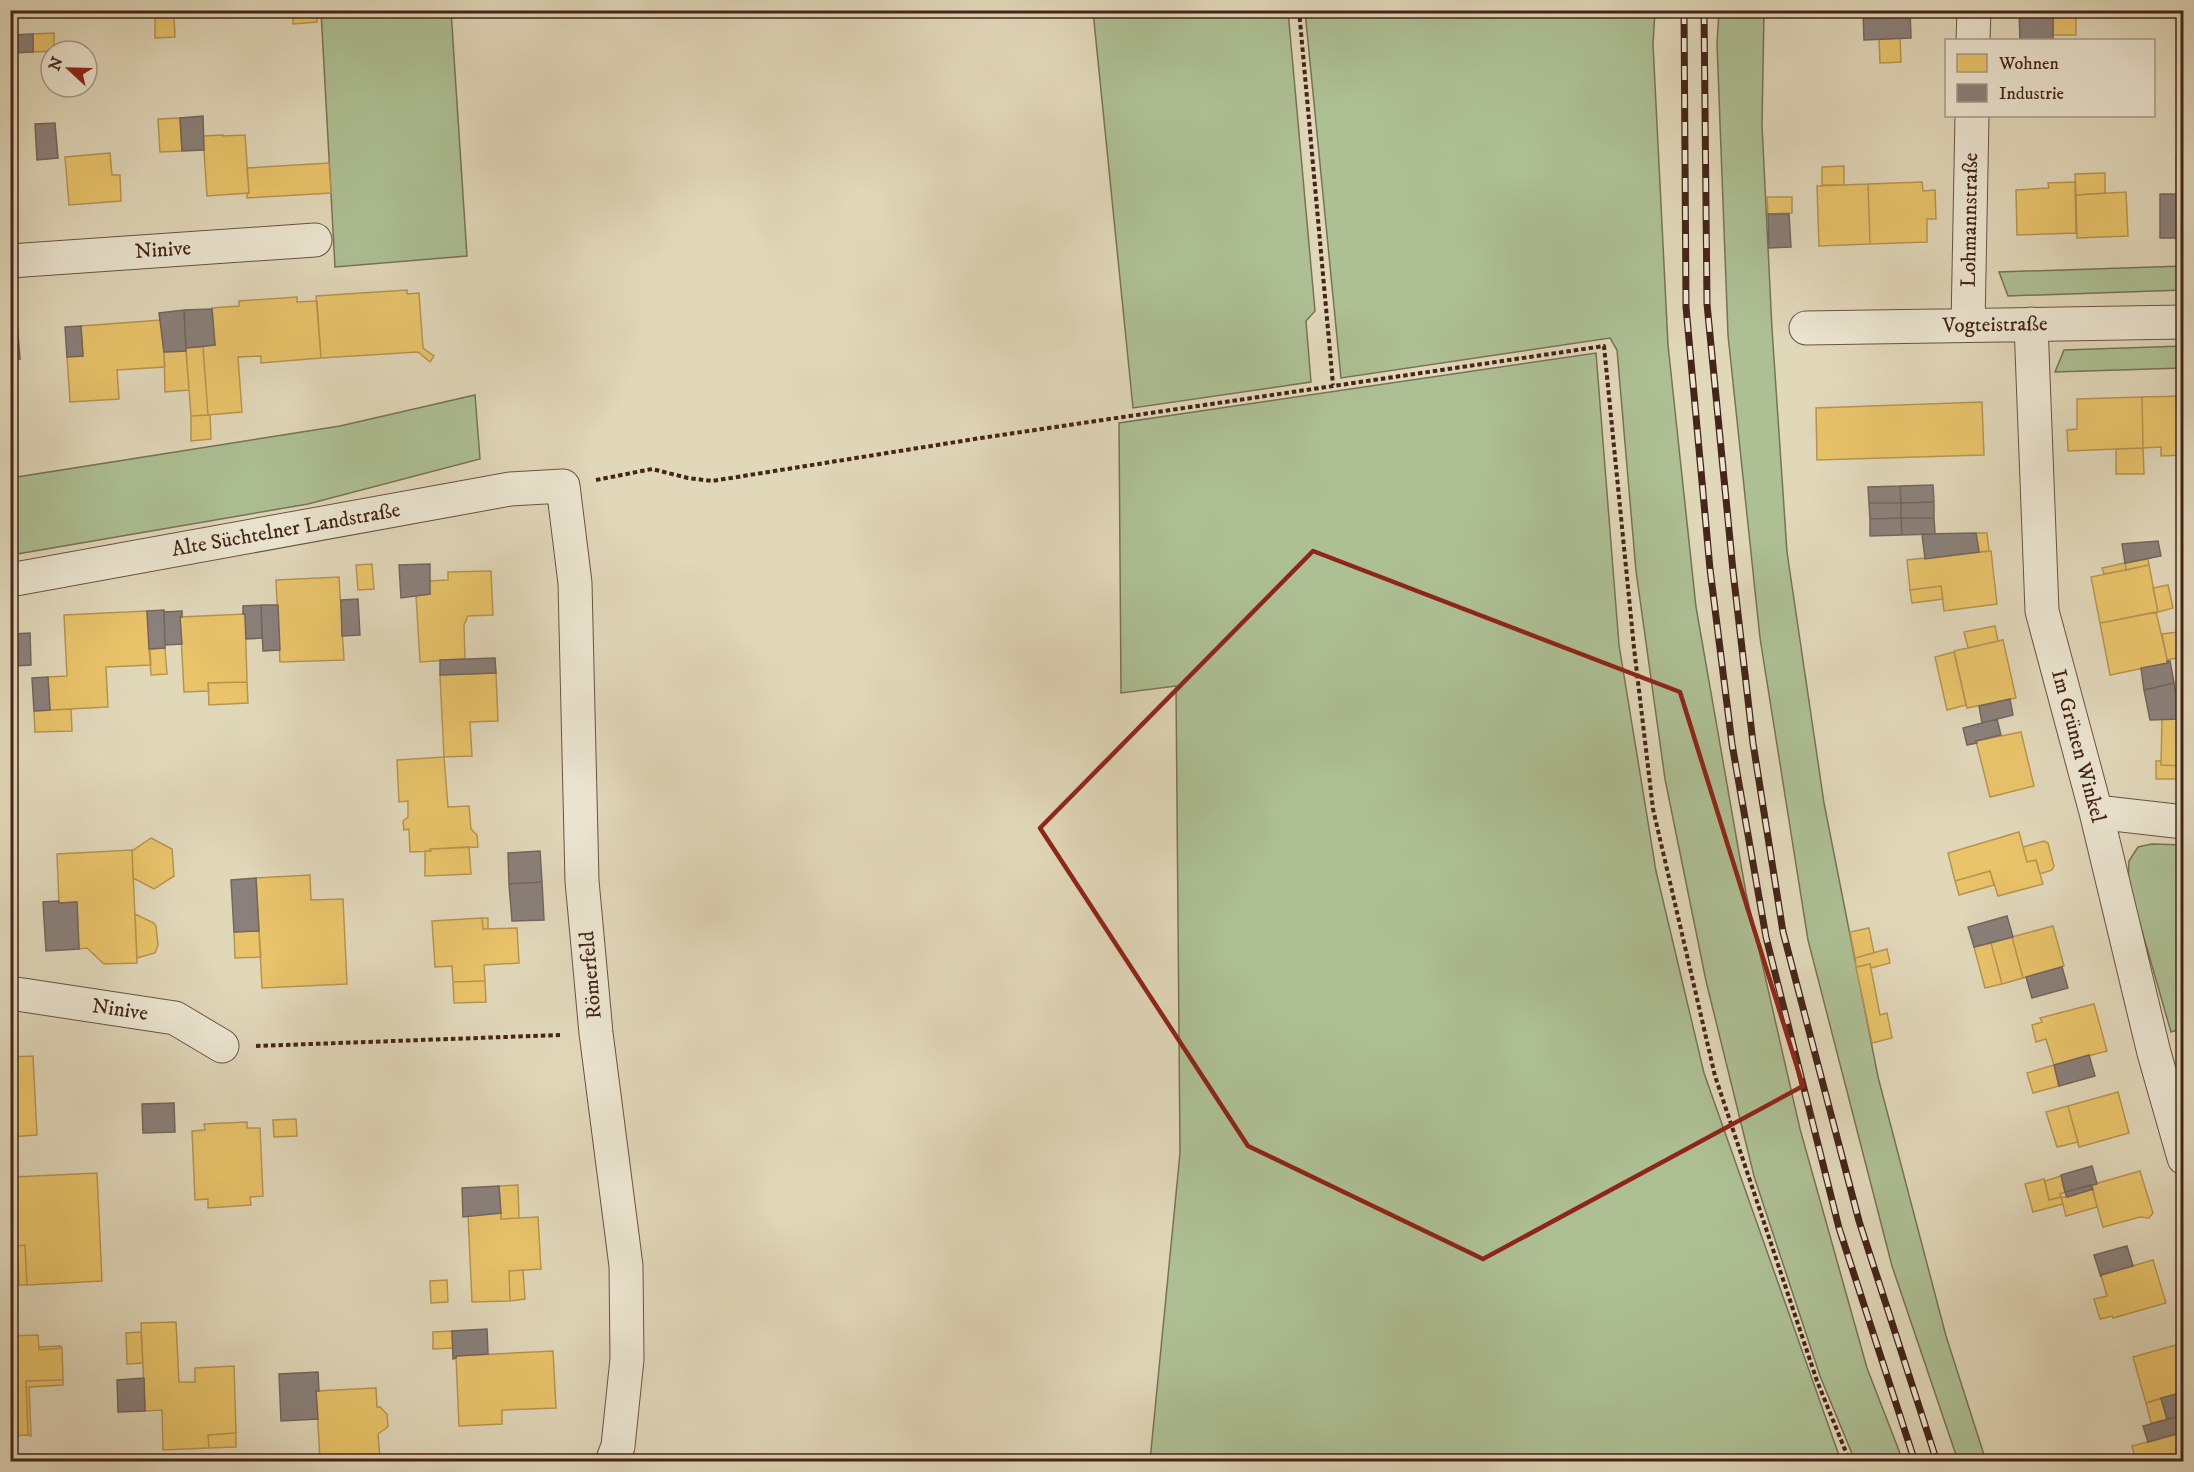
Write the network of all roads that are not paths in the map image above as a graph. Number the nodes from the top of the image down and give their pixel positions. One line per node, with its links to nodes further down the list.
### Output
1 (1974, 10): 2 (street)
2 (1973, 39)
3 (1972, 117): 8 (street, Lohmannstraße)
4 (315, 240): 5 (street, Ninive)
5 (10, 261)
6 (2184, 322): 7 (street, Vogteistraße)
7 (2031, 324): 8 (street, Vogteistraße); 12 (street, Im Grünen Winkel)
8 (1968, 326): 9 (street, Vogteistraße)
9 (1806, 328)
10 (563, 486): 11 (street, Alte Süchtelner Landstraße); 17 (street, Römerfeld)
11 (10, 580)
12 (2096, 812): 13 (street); 16 (street, Im Grünen Winkel)
13 (2184, 822)
14 (10, 993): 15 (street, Ninive)
15 (222, 1047)
16 (2184, 1158)
17 (612, 1461)

